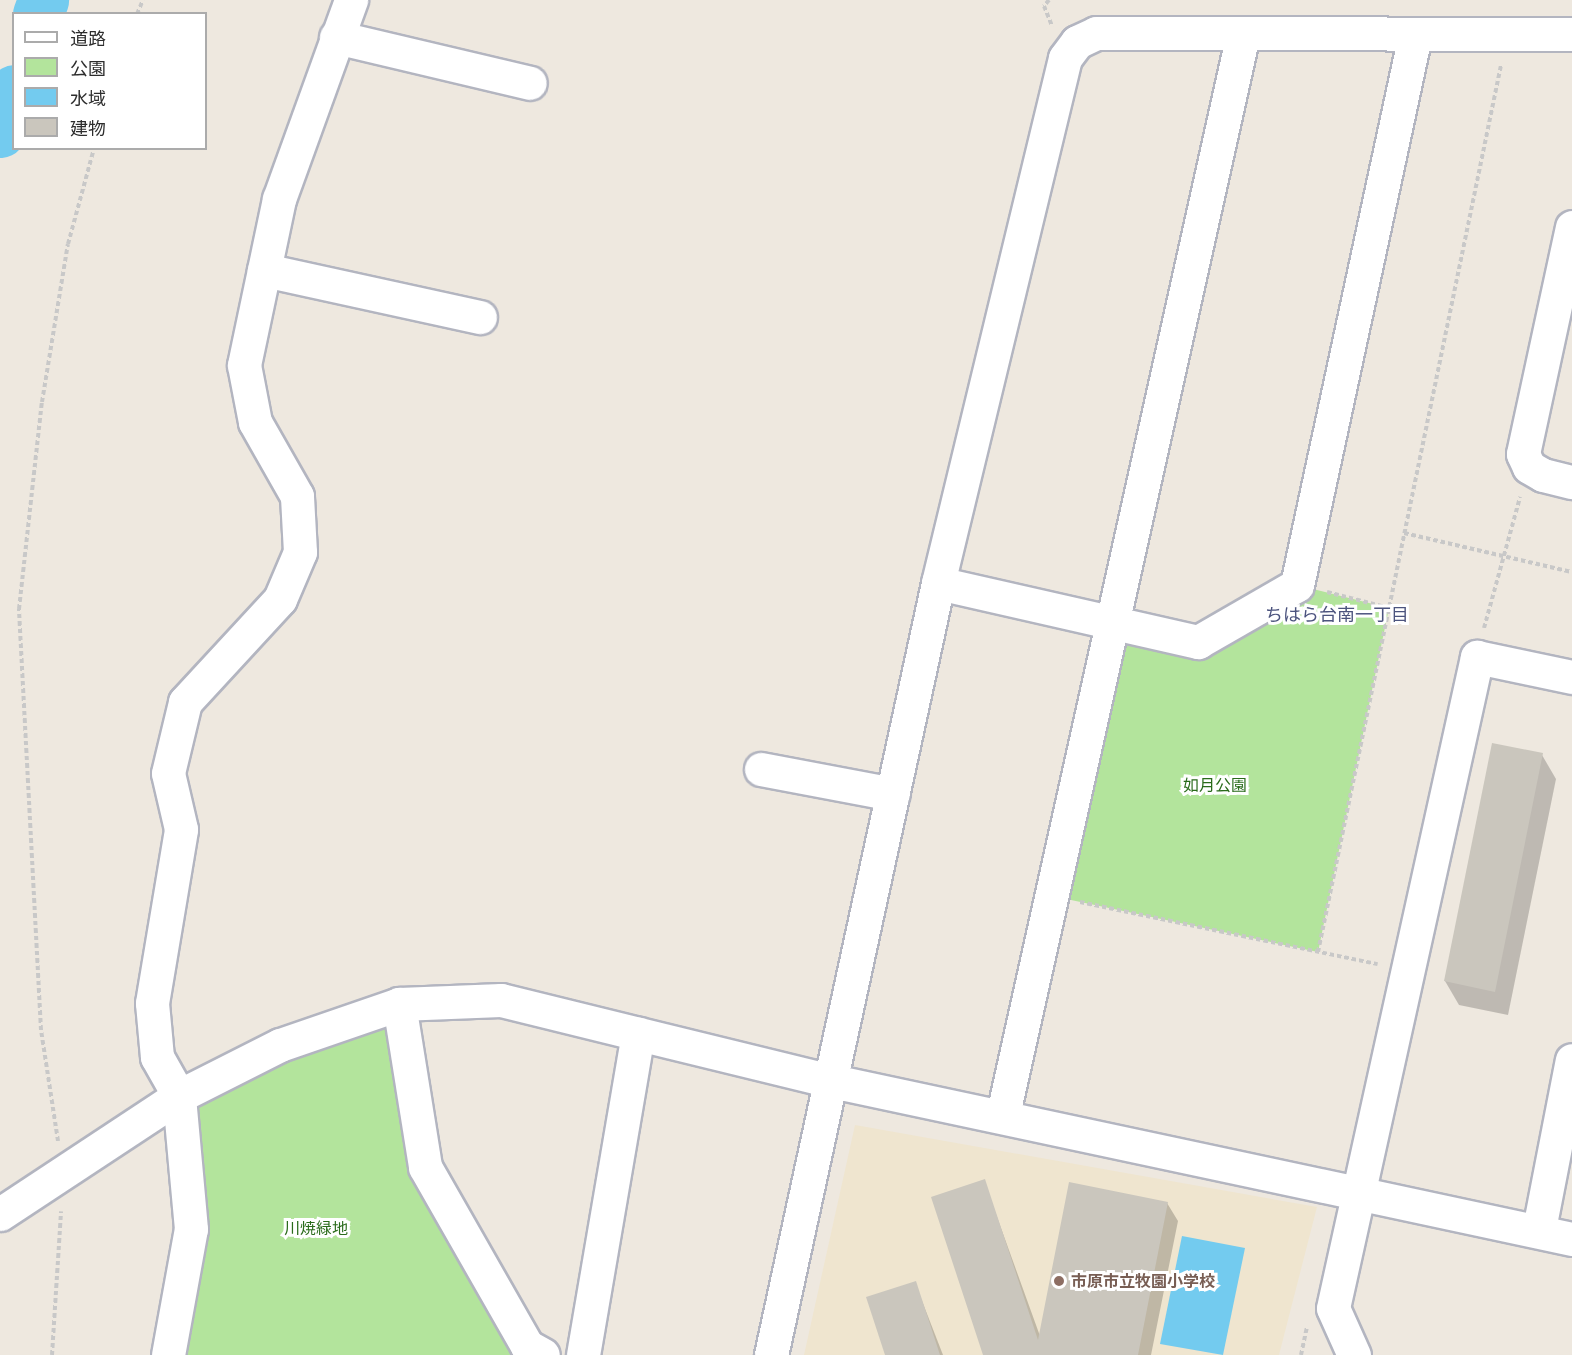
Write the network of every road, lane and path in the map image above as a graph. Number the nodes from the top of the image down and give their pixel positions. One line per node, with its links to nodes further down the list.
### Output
1 (351, 0): 6 (street)
2 (1244, 34): 4 (street); 17 (street); 20 (street)
3 (1572, 34): 5 (street)
4 (1415, 35): 5 (street); 18 (street)
5 (1507, 35): 14 (path)
6 (336, 37): 7 (street); 10 (street)
7 (530, 83)
8 (94, 150): 34 (path)
9 (1572, 226): 12 (street)
10 (264, 270): 11 (street); 32 (street)
11 (480, 317)
12 (1529, 467): 13 (street); 15 (path)
13 (1572, 482)
14 (1404, 533): 15 (path); 19 (path)
15 (1503, 556): 16 (path); 21 (path)
16 (1572, 572)
17 (938, 583): 20 (street); 24 (street)
18 (1297, 585): 19 (path); 20 (street)
19 (1389, 608): 26 (path)
20 (1113, 621): 25 (street)
21 (1476, 657): 22 (street); 27 (street)
22 (1572, 677)
23 (761, 769): 24 (street)
24 (893, 794): 31 (street)
25 (1052, 896): 26 (path); 33 (street)
26 (1318, 952): 27 (path)
27 (1408, 970): 35 (street)
28 (399, 1004): 29 (street); 32 (street); 41 (street)
29 (638, 1034): 31 (street); 42 (street)
30 (1572, 1060): 37 (street)
31 (832, 1081): 33 (street); 43 (street)
32 (179, 1096): 34 (street); 40 (street)
33 (1003, 1114): 35 (street)
34 (64, 1172): 36 (street); 39 (path)
35 (1360, 1192): 37 (street); 44 (street)
36 (0, 1214)
37 (1539, 1229): 38 (street)
38 (1572, 1239)
39 (52, 1355)
40 (168, 1355)
41 (543, 1355)
42 (583, 1355)
43 (771, 1355)
44 (1354, 1355)

